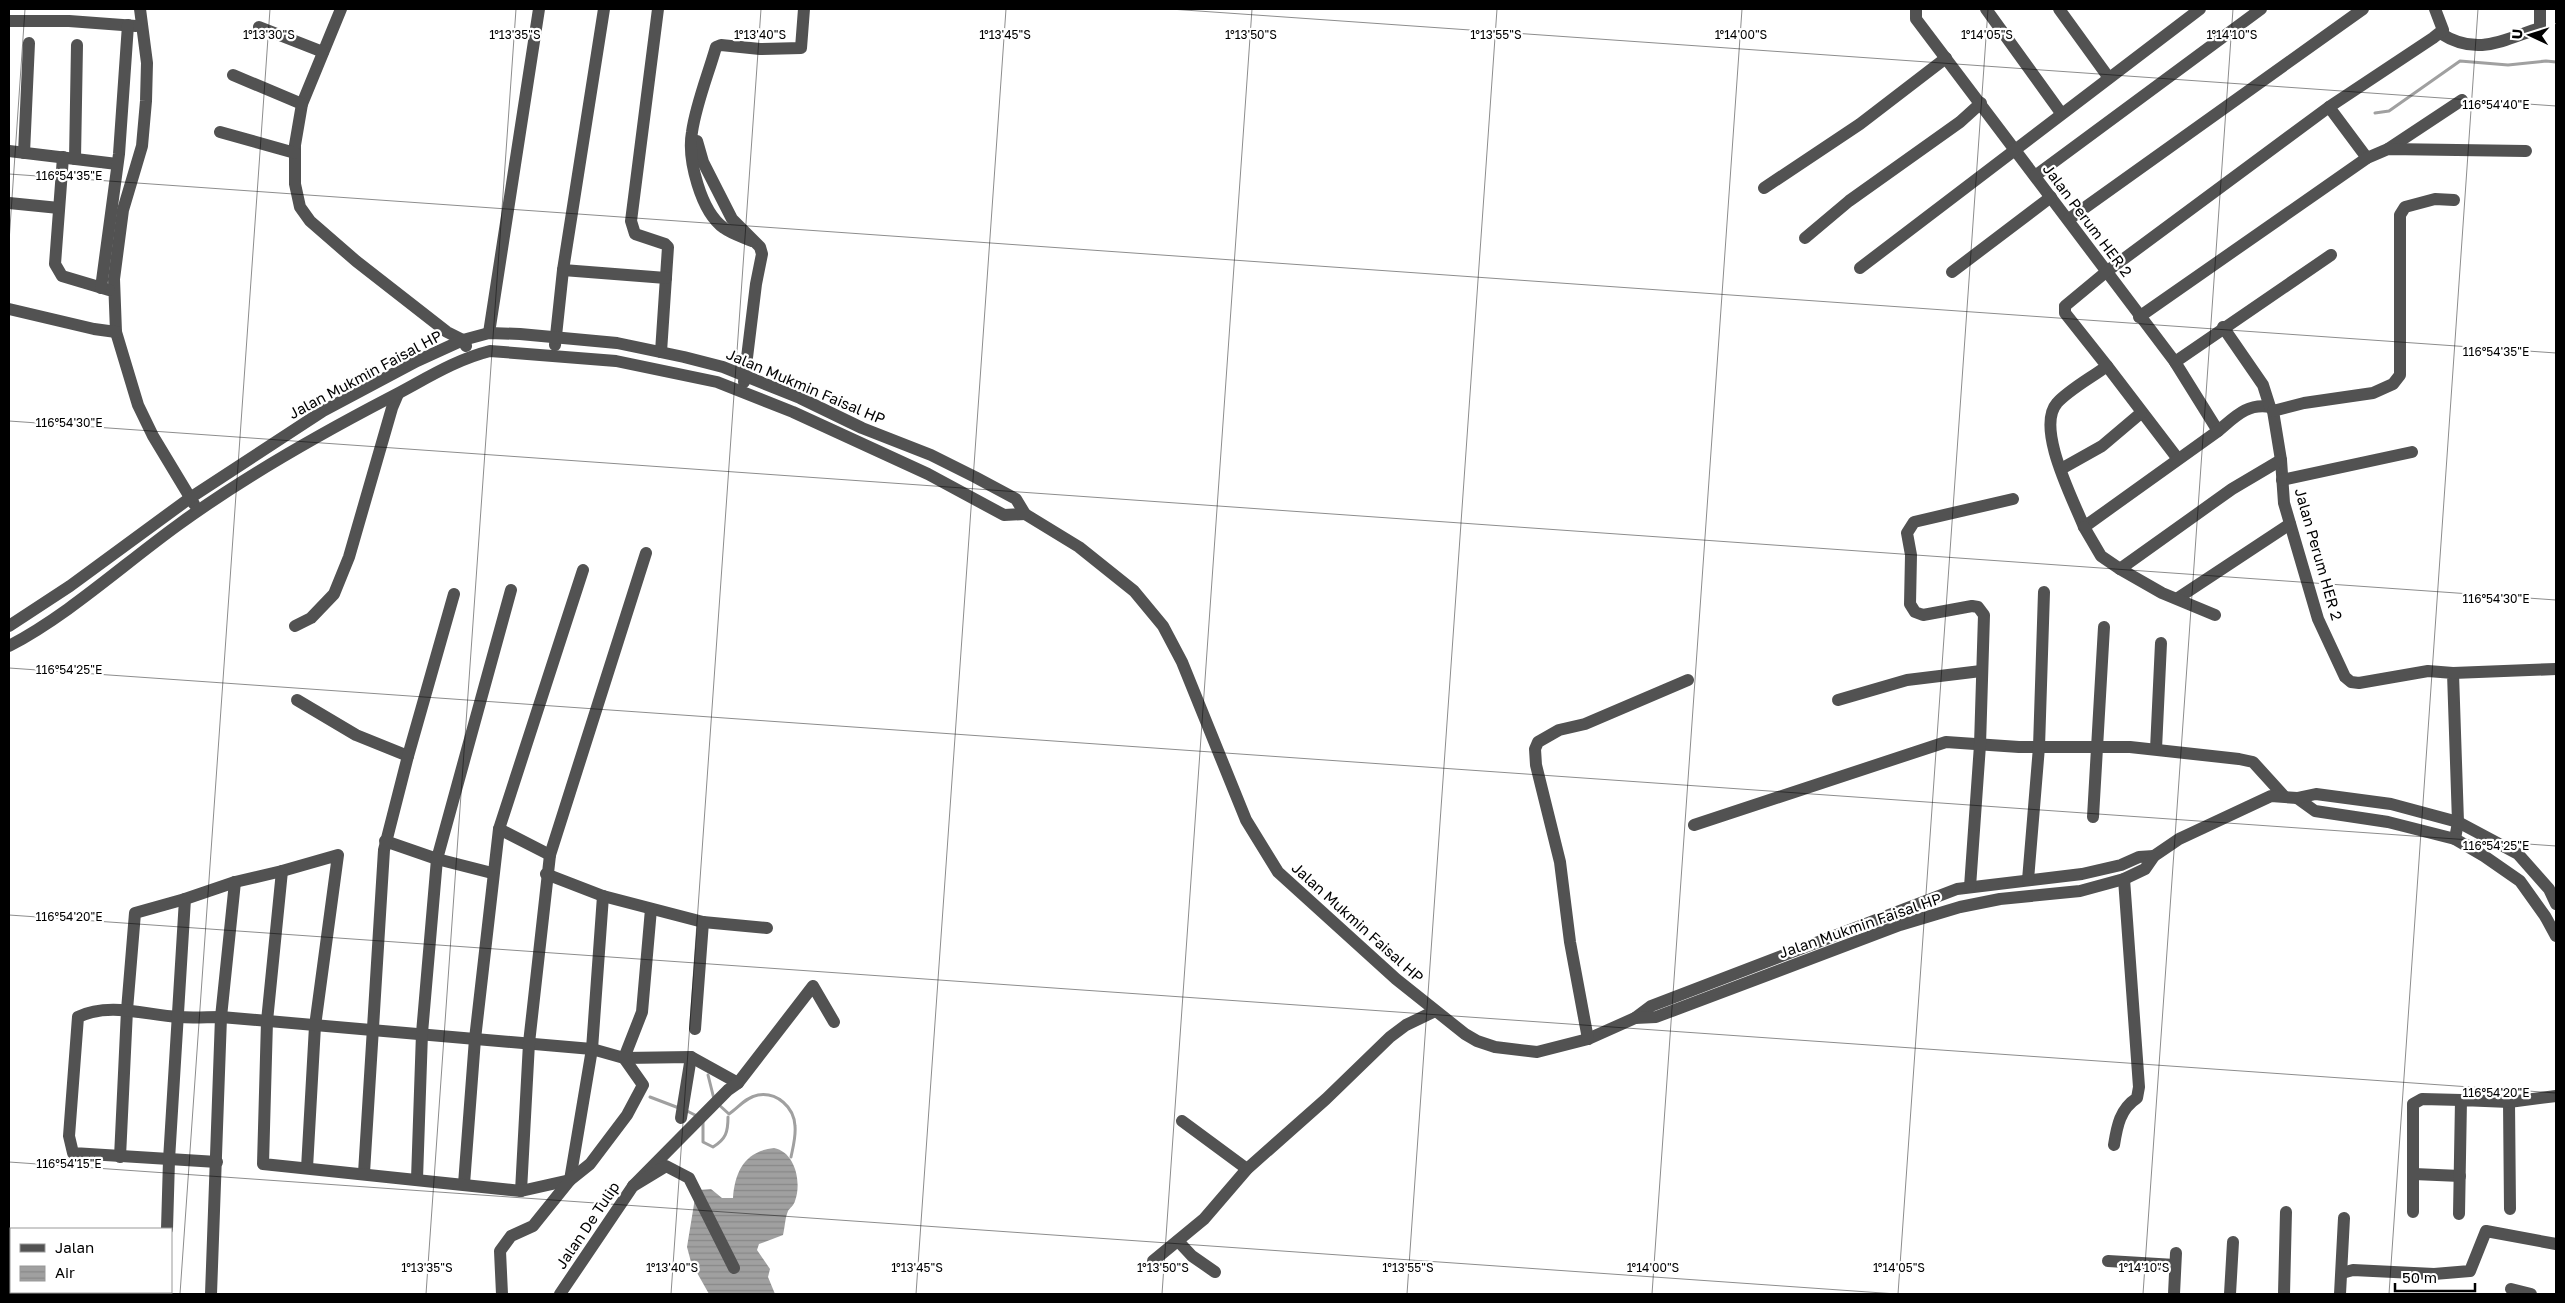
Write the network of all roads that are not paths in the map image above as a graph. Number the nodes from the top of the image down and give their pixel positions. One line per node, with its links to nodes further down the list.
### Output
1 (140, 9): 18 (street)
2 (341, 9): 23 (street)
3 (539, 9): 62 (street)
4 (604, 9): 52 (street)
5 (658, 9): 55 (street)
6 (804, 9): 70 (street)
7 (1916, 9): 24 (street, Jalan Perum HER 2)
8 (1986, 9): 31 (street)
9 (2059, 9): 26 (street)
10 (2200, 9): 26 (street)
11 (2261, 9): 42 (street)
12 (2363, 9): 48 (street)
13 (2436, 9): 20 (street)
14 (2540, 9): 20 (street)
15 (69, 15): 16 (street); 17 (street)
16 (14, 17)
17 (128, 25): 18 (street); 41 (street)
18 (143, 26): 57 (street)
19 (259, 27): 23 (street)
20 (2440, 33): 30 (street)
21 (29, 44): 37 (street)
22 (77, 45): 39 (street)
23 (323, 52): 29 (street)
24 (1946, 58): 28 (street, Jalan Perum HER 2); 43 (street)
25 (233, 75): 29 (street)
26 (2109, 78): 31 (street)
27 (2462, 100): 34 (street)
28 (1981, 103): 33 (street, Jalan Perum HER 2); 49 (street)
29 (302, 104): 38 (street)
30 (2330, 108): 40 (street); 54 (street)
31 (2061, 112): 33 (street)
32 (220, 132): 38 (street)
33 (2015, 149): 42 (street, Jalan Perum HER 2); 51 (street)
34 (2388, 149): 36 (street); 40 (street)
35 (9, 151): 37 (street)
36 (2526, 151)
37 (24, 153): 39 (street)
38 (295, 153): 64 (street)
39 (69, 158): 41 (street); 47 (street)
40 (2367, 158): 59 (street)
41 (117, 164): 56 (street)
42 (2035, 176): 44 (street, Jalan Perum HER 2)
43 (1764, 188)
44 (2051, 197): 48 (street, Jalan Perum HER 2); 53 (street)
45 (2454, 200): 73 (street)
46 (9, 202): 47 (street)
47 (59, 208): 56 (street)
48 (2068, 219): 54 (street, Jalan Perum HER 2)
49 (1805, 238)
50 (2331, 255): 60 (street)
51 (1860, 268)
52 (563, 270): 55 (street); 63 (street)
53 (1952, 272)
54 (2106, 272): 59 (street, Jalan Perum HER 2); 69 (street)
55 (666, 278): 65 (street)
56 (101, 288): 57 (street)
57 (114, 292): 61 (street)
58 (9, 309): 61 (street)
59 (2139, 317): 68 (street, Jalan Perum HER 2)
60 (2223, 327): 68 (street); 73 (street, Jalan Perum HER 2)
61 (116, 332): 81 (street)
62 (489, 333): 63 (street, Jalan Mukmin Faisal HP); 64 (street, Jalan Mukmin Faisal HP)
63 (555, 338): 65 (street, Jalan Mukmin Faisal HP); 66 (street)
64 (463, 340): 67 (street); 81 (street, Jalan Mukmin Faisal HP)
65 (661, 352): 70 (street, Jalan Mukmin Faisal HP)
66 (554, 355): 67 (street, Jalan Mukmin Faisal HP); 71 (street, Jalan Mukmin Faisal HP)
67 (471, 356): 72 (street, Jalan Mukmin Faisal HP)
68 (2175, 362): 75 (street, Jalan Perum HER 2)
69 (2107, 366): 74 (street); 79 (street)
70 (745, 376): 71 (street); 84 (street, Jalan Mukmin Faisal HP)
71 (742, 392): 84 (street, Jalan Mukmin Faisal HP)
72 (398, 394): 83 (street, Jalan Mukmin Faisal HP); 96 (street)
73 (2272, 409): 75 (street); 78 (street, Jalan Perum HER 2)
74 (2141, 414): 77 (street); 79 (street)
75 (2218, 431): 77 (street)
76 (2412, 452): 80 (street)
77 (2178, 459): 86 (street)
78 (2281, 460): 80 (street, Jalan Perum HER 2); 88 (street)
79 (2061, 469): 86 (street)
80 (2282, 480): 85 (street, Jalan Perum HER 2)
81 (190, 498): 83 (street); 95 (street, Jalan Mukmin Faisal HP)
82 (2013, 499): 101 (street)
83 (198, 510): 99 (street, Jalan Mukmin Faisal HP)
84 (1025, 514): 137 (street, Jalan Mukmin Faisal HP)
85 (2290, 524): 93 (street); 102 (street, Jalan Perum HER 2)
86 (2084, 527): 88 (street)
87 (646, 553): 119 (street)
88 (2120, 569): 93 (street)
89 (583, 570): 116 (street)
90 (511, 590): 121 (street)
91 (2044, 592): 107 (street)
92 (454, 594): 110 (street)
93 (2178, 598): 94 (street)
94 (2215, 615)
95 (9, 626)
96 (295, 626)
97 (2104, 627): 108 (street)
98 (2161, 643): 109 (street)
99 (9, 646)
100 (2556, 669): 102 (street, Jalan Perum HER 2)
101 (1981, 671): 105 (street); 106 (street)
102 (2453, 673): 114 (street)
103 (1688, 680): 148 (street)
104 (297, 700): 110 (street)
105 (1838, 700)
106 (1980, 745): 107 (street); 115 (street); 128 (street)
107 (2039, 747): 108 (street); 126 (street)
108 (2097, 747): 109 (street); 113 (street)
109 (2156, 749): 111 (street)
110 (408, 756): 118 (street)
111 (2277, 796): 112 (street); 120 (street, Jalan Mukmin Faisal HP)
112 (2298, 798): 114 (street); 117 (street)
113 (2093, 817)
114 (2458, 822): 117 (street); 131 (street)
115 (1694, 825)
116 (498, 828): 119 (street); 123 (street)
117 (2455, 839): 135 (street)
118 (386, 841): 121 (street); 144 (street)
119 (550, 854): 124 (street)
120 (2154, 856): 125 (street, Jalan Mukmin Faisal HP); 126 (street, Jalan Mukmin Faisal HP)
121 (436, 858): 123 (street); 146 (street)
122 (282, 871): 127 (street); 141 (street); 143 (street)
123 (492, 873): 147 (street)
124 (546, 874): 129 (street); 149 (street)
125 (2124, 879): 140 (street, Jalan Mukmin Faisal HP); 159 (street)
126 (2028, 880): 128 (street, Jalan Mukmin Faisal HP)
127 (235, 882): 130 (street); 139 (street)
128 (1970, 887): 140 (street, Jalan Mukmin Faisal HP)
129 (604, 896): 132 (street); 150 (street)
130 (185, 899): 136 (street); 138 (street)
131 (2556, 904)
132 (651, 909): 133 (street); 151 (street)
133 (702, 922): 134 (street); 145 (street)
134 (766, 928)
135 (2556, 936)
136 (126, 1010): 138 (street); 160 (street); 160 (street)
137 (1435, 1011): 148 (street, Jalan Mukmin Faisal HP); 164 (street)
138 (178, 1017): 139 (street); 161 (street)
139 (221, 1017): 141 (street); 162 (street)
140 (1635, 1018): 148 (street, Jalan Mukmin Faisal HP)
141 (267, 1021): 143 (street); 163 (street)
142 (834, 1022): 153 (street)
143 (315, 1026): 144 (street); 163 (street)
144 (372, 1029): 146 (street); 165 (street)
145 (695, 1029)
146 (422, 1033): 147 (street); 168 (street)
147 (475, 1039): 149 (street); 170 (street)
148 (1588, 1039)
149 (529, 1043): 150 (street); 172 (street)
150 (592, 1049): 151 (street); 169 (street)
151 (624, 1058): 152 (street); 169 (street)
152 (691, 1058): 153 (street); 157 (street)
153 (733, 1087): 171 (street)
154 (2556, 1096): 156 (street)
155 (2461, 1100): 156 (street); 166 (street); 167 (street)
156 (2509, 1102): 173 (street)
157 (681, 1118)
158 (1182, 1121): 164 (street)
159 (2114, 1145)
160 (120, 1157): 161 (street)
161 (169, 1160): 162 (street); 178 (street)
162 (217, 1162): 188 (street)
163 (307, 1168): 165 (street)
164 (1248, 1169): 179 (street)
165 (364, 1173): 168 (street)
166 (2414, 1174): 167 (street); 175 (street)
167 (2460, 1176): 176 (street)
168 (417, 1179): 170 (street)
169 (570, 1180): 172 (street); 189 (street)
170 (464, 1184): 172 (street)
171 (633, 1186): 184 (street, Jalan De Tulip); 190 (street, Jalan De Tulip)
172 (521, 1191)
173 (2510, 1208)
174 (2286, 1212): 193 (street)
175 (2413, 1212)
176 (2459, 1214)
177 (2344, 1218): 186 (street)
178 (168, 1228)
179 (1178, 1241): 182 (street); 185 (street)
180 (2233, 1242): 192 (street)
181 (2556, 1244): 186 (street)
182 (1152, 1261)
183 (2108, 1261): 191 (street)
184 (734, 1268)
185 (1215, 1272)
186 (2342, 1272): 194 (street)
187 (2511, 1289): 195 (street)
188 (212, 1294)
189 (502, 1294)
190 (560, 1294)
191 (2174, 1294)
192 (2230, 1294)
193 (2284, 1294)
194 (2340, 1294)
195 (2531, 1294)

